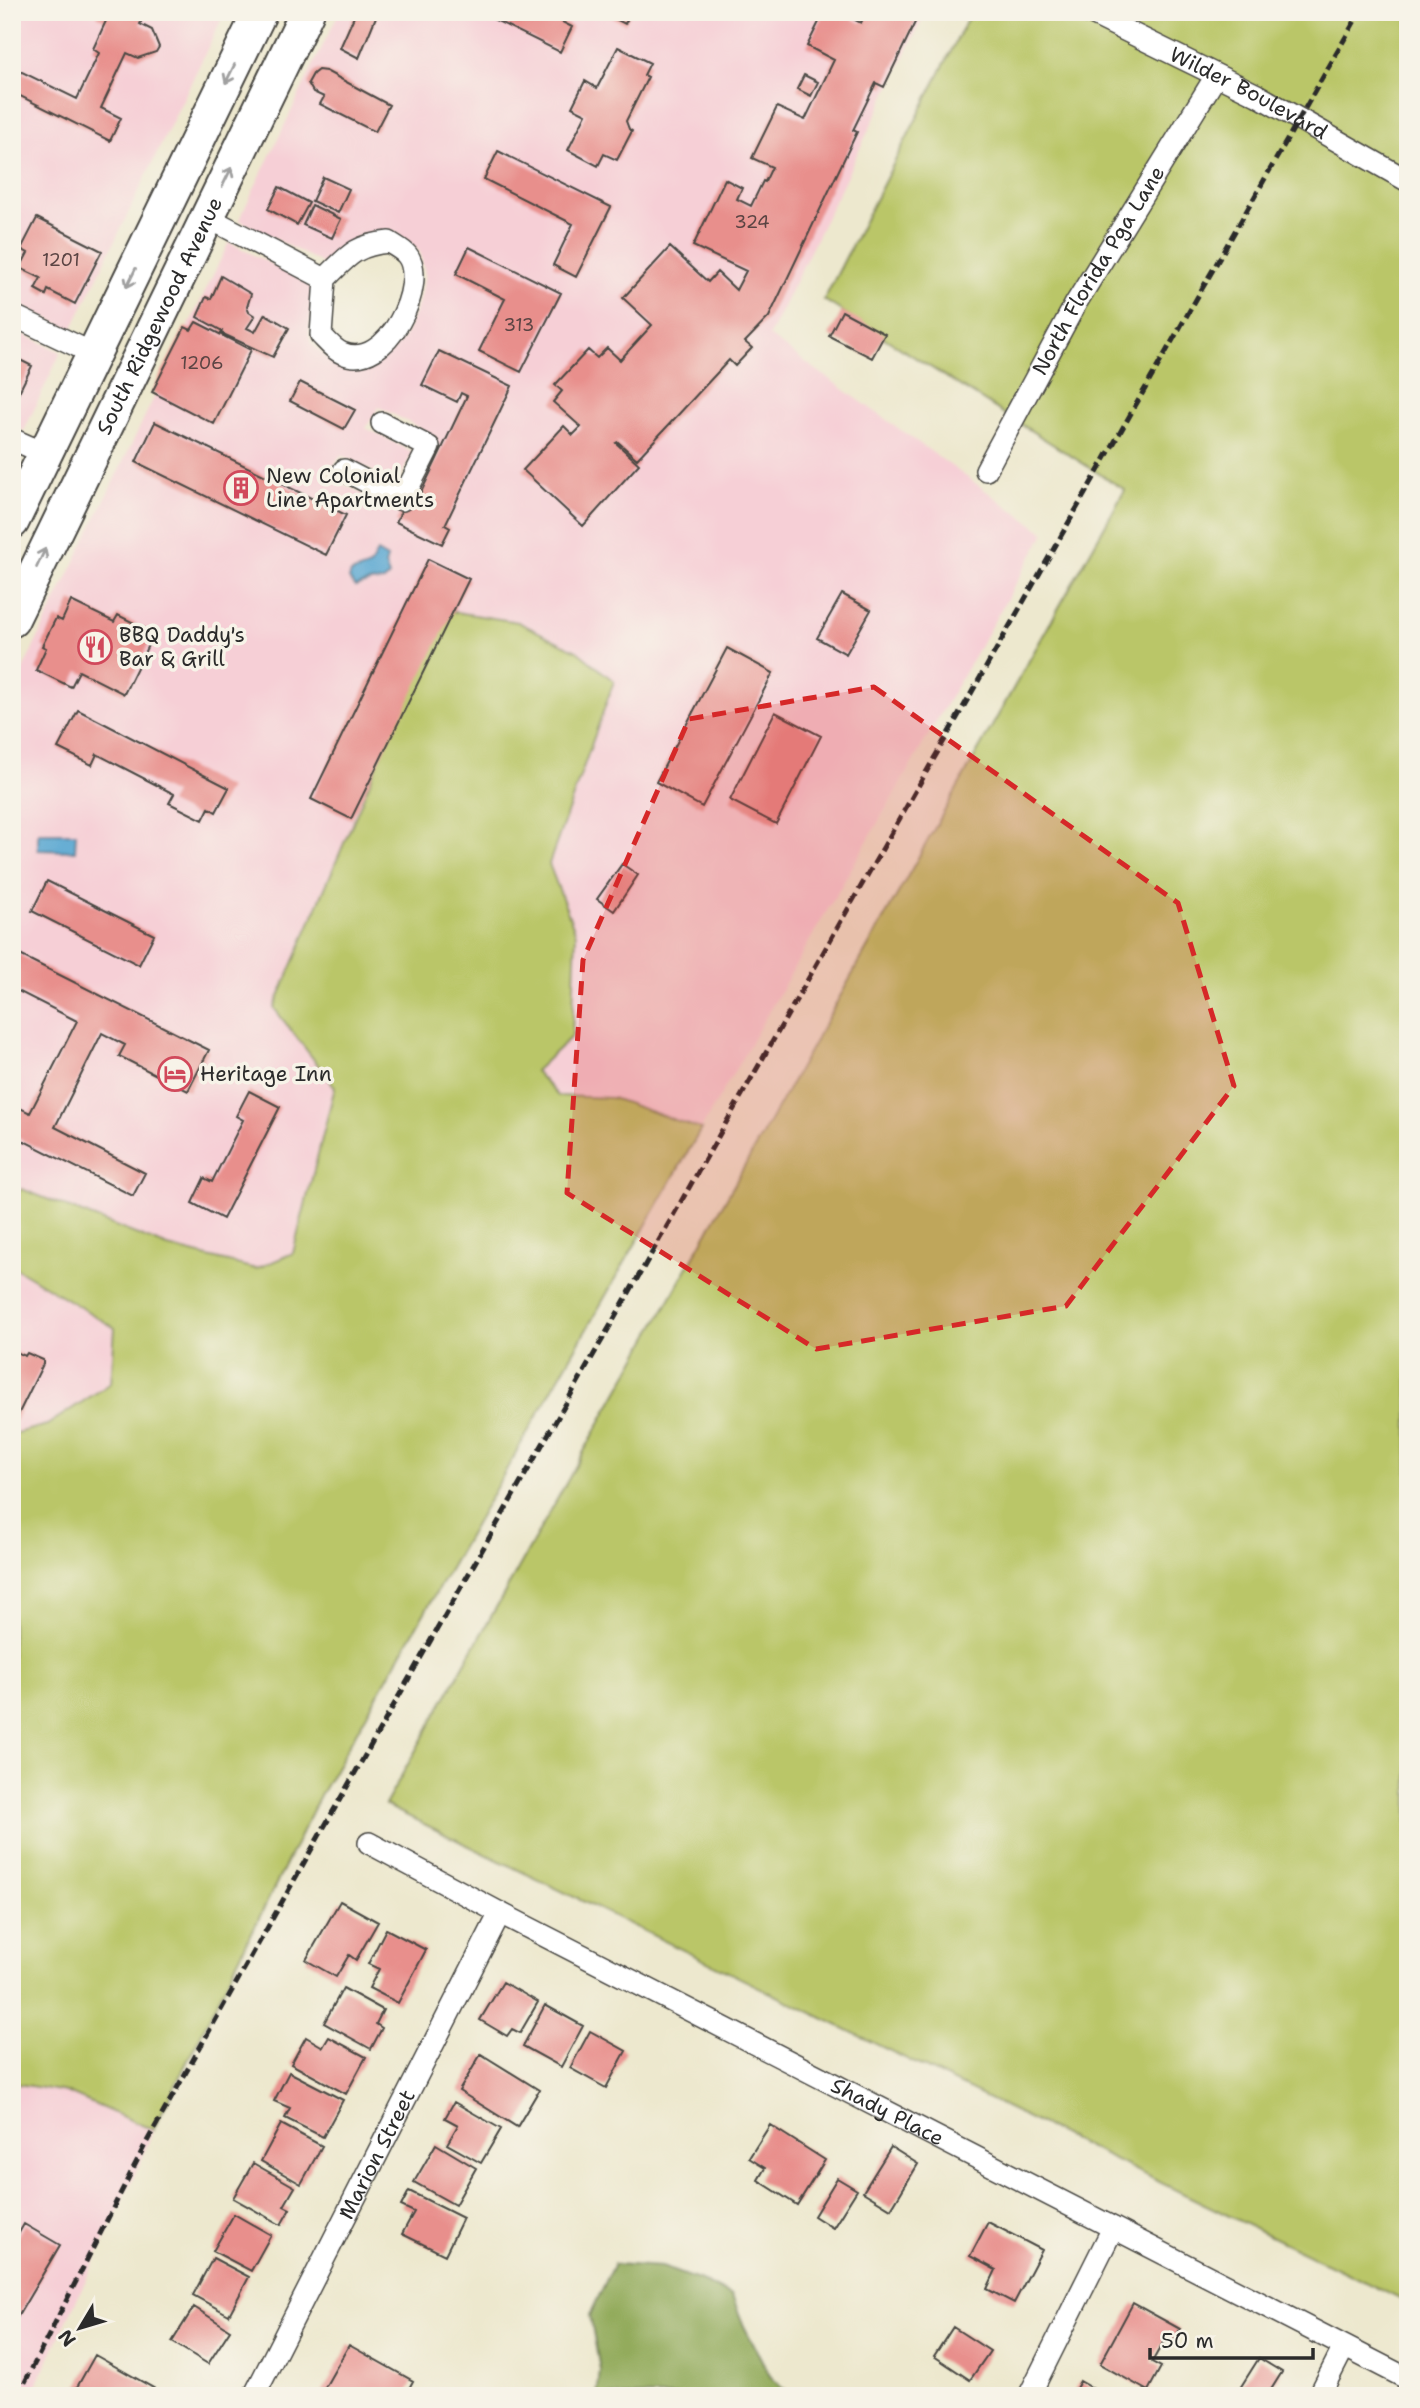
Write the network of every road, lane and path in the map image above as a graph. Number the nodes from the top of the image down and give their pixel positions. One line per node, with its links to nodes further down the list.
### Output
1 (260, 12): 9 (main road, South Ridgewood Avenue, one-way to 9)
2 (307, 12): 6 (main road, South Ridgewood Avenue, one-way to 2)
3 (1088, 12): 4 (street, Wilder Boulevard)
4 (1216, 76): 5 (street, Wilder Boulevard); 14 (street, North Florida Pga Lane)
5 (1408, 181)
6 (207, 217): 7 (street); 16 (main road, South Ridgewood Avenue, one-way to 6)
7 (325, 279): 7 (street)
8 (12, 315): 9 (street)
9 (93, 354): 12 (main road, South Ridgewood Avenue)
10 (382, 423): 13 (street)
11 (12, 439): 12 (street)
12 (46, 454): 15 (main road, South Ridgewood Avenue)
13 (344, 470)
14 (986, 470)
15 (12, 522)
16 (12, 620)
17 (369, 1843): 18 (street, Shady Place)
18 (500, 1913): 19 (street, Shady Place); 22 (street, Marion Street)
19 (1113, 2228): 20 (street, Shady Place); 23 (street)
20 (1344, 2347): 21 (street, Shady Place); 24 (street)
21 (1408, 2379)
22 (254, 2396)
23 (1029, 2396)
24 (1319, 2396)

